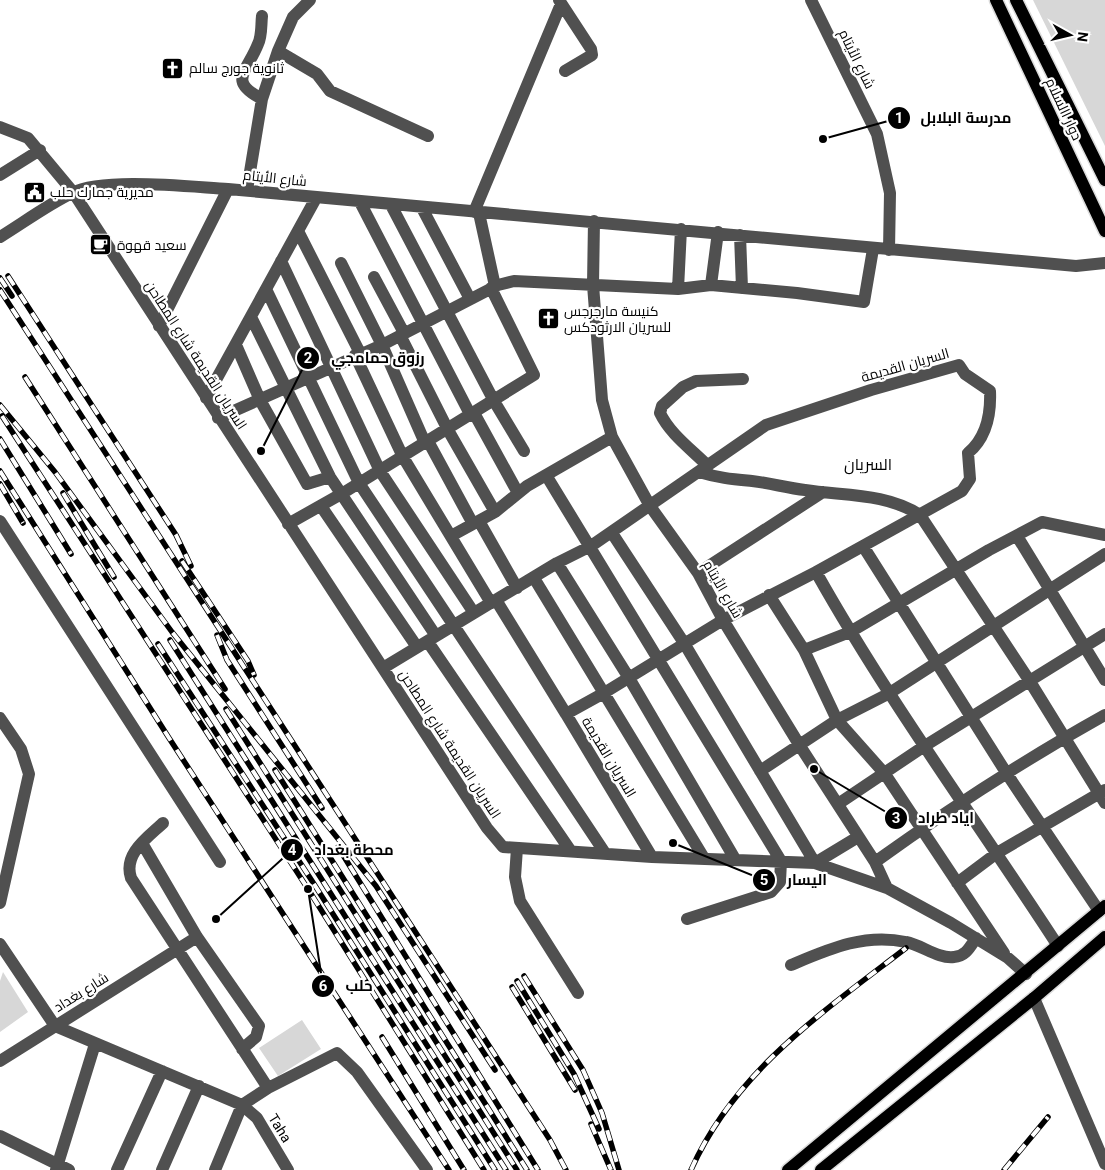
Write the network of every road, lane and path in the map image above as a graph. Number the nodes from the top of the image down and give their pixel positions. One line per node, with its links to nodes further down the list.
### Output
1 (310, 0): 7 (street)
2 (811, 0): 31 (street, شارع الأيتام)
3 (996, 0): 26 (main road, دوار االسلام)
4 (1016, 0): 14 (main road)
5 (560, 2): 8 (street); 22 (street)
6 (262, 16): 9 (street)
7 (278, 51): 9 (street); 11 (street)
8 (565, 71)
9 (262, 99): 16 (street)
10 (0, 127): 12 (street, السريان القديمة شارع المطاحن)
11 (428, 136)
12 (40, 150): 13 (street); 17 (street, السريان القديمة شارع المطاحن)
13 (0, 175)
14 (1105, 180)
15 (228, 188): 16 (street, شارع الأيتام); 17 (street, شارع الأيتام); 46 (street)
16 (247, 190): 18 (street, شارع الأيتام)
17 (73, 192): 29 (street, شارع الأيتام); 46 (street, السريان القديمة شارع المطاحن)
18 (316, 198): 19 (street, شارع الأيتام); 25 (street)
19 (360, 202): 20 (street, شارع الأيتام); 45 (street)
20 (391, 205): 21 (street, شارع الأيتام); 43 (street)
21 (422, 208): 22 (street, شارع الأيتام); 42 (street)
22 (477, 212): 23 (street, شارع الأيتام); 38 (street)
23 (594, 221): 24 (street, شارع الأيتام); 36 (street, شارع الأيتام)
24 (681, 229): 27 (street, شارع الأيتام); 41 (street)
25 (298, 231): 32 (street); 50 (street)
26 (1105, 231)
27 (718, 232): 28 (street, شارع الأيتام); 37 (street)
28 (740, 235): 30 (street, شارع الأيتام); 39 (street)
29 (0, 237)
30 (873, 249): 31 (street, شارع الأيتام); 39 (street)
31 (889, 250): 33 (street, شارع الأيتام)
32 (282, 261): 40 (street); 51 (street)
33 (1105, 262)
34 (341, 263): 49 (street)
35 (374, 277): 47 (street)
36 (593, 285): 38 (street); 41 (street); 61 (street, شارع الأيتام)
37 (711, 285): 39 (street); 41 (street)
38 (493, 287): 42 (street); 57 (street)
39 (742, 288)
40 (266, 289): 44 (street); 52 (street)
41 (678, 289)
42 (470, 299): 43 (street)
43 (446, 312): 45 (street); 57 (street)
44 (251, 317): 48 (street); 54 (street)
45 (423, 324): 47 (street); 58 (street)
46 (159, 326): 55 (street, السريان القديمة شارع المطاحن)
47 (402, 334): 49 (street); 60 (street)
48 (236, 344): 55 (street); 56 (street)
49 (382, 345): 50 (street); 62 (street)
50 (358, 354): 51 (street); 64 (street)
51 (332, 366): 52 (street); 66 (street)
52 (309, 378): 54 (street); 69 (street)
53 (743, 379): 65 (street)
54 (286, 388): 56 (street); 68 (street)
55 (206, 398): 59 (street, السريان القديمة شارع المطاحن)
56 (260, 400): 59 (street); 68 (street)
57 (494, 401): 58 (street); 63 (street)
58 (471, 416): 60 (street); 71 (street)
59 (218, 418): 79 (street, السريان القديمة شارع المطاحن)
60 (448, 430): 62 (street); 75 (street)
61 (612, 437): 67 (street); 74 (street, شارع الأيتام)
62 (427, 442): 64 (street); 78 (street)
63 (524, 451)
64 (403, 457): 66 (street); 82 (street)
65 (703, 469): 70 (street); 74 (street, السريان القديمة); 76 (street, السريان القديمة)
66 (380, 471): 69 (street); 97 (street)
67 (546, 475): 71 (street); 84 (street)
68 (330, 477): 72 (street)
69 (359, 483): 72 (street); 99 (street)
70 (823, 492): 76 (street); 90 (street)
71 (518, 493): 75 (street)
72 (340, 495): 73 (street); 103 (street)
73 (321, 506): 79 (street); 103 (street)
74 (650, 506): 80 (street, السريان القديمة); 90 (street, شارع الأيتام)
75 (495, 512): 78 (street)
76 (920, 515): 85 (street, السريان القديمة); 88 (street)
77 (0, 521): 142 (street)
78 (476, 523): 82 (street); 92 (street)
79 (288, 524): 109 (street, السريان القديمة شارع المطاحن)
80 (612, 533): 84 (street, السريان القديمة); 104 (street)
81 (1105, 535): 83 (street)
82 (451, 536): 95 (street)
83 (1017, 536): 88 (street); 93 (street)
84 (590, 546): 87 (street, السريان القديمة); 107 (street)
85 (863, 546): 89 (street, السريان القديمة); 96 (street)
86 (1105, 554): 93 (street)
87 (557, 563): 91 (street, السريان القديمة); 110 (street)
88 (958, 570): 96 (street); 100 (street)
89 (816, 572): 94 (street, السريان القديمة); 101 (street)
90 (698, 574): 98 (street, شارع الأيتام)
91 (534, 578): 92 (street, السريان القديمة); 113 (street)
92 (517, 588): 95 (street, السريان القديمة)
93 (1050, 590): 100 (street); 105 (street)
94 (768, 595): 98 (street, السريان القديمة); 106 (street)
95 (494, 602): 97 (street, السريان القديمة); 115 (street)
96 (899, 604): 101 (street); 108 (street)
97 (474, 613): 99 (street, السريان القديمة)
98 (723, 620): 104 (street, السريان القديمة); 121 (street, شارع الأيتام)
99 (454, 624): 103 (street, السريان القديمة); 136 (street)
100 (992, 626): 108 (street); 111 (street)
101 (850, 632): 106 (street); 114 (street)
102 (1105, 634): 105 (street)
103 (427, 642): 109 (street, السريان القديمة); 135 (street)
104 (684, 644): 107 (street, السريان القديمة); 123 (street)
105 (1084, 647): 111 (street); 112 (street)
106 (804, 650): 119 (street)
107 (659, 660): 110 (street, السريان القديمة); 141 (street)
108 (936, 663): 114 (street); 117 (street)
109 (383, 668): 134 (street, السريان القديمة شارع المطاحن)
110 (629, 678): 113 (street, السريان القديمة); 140 (street)
111 (1028, 680): 117 (street); 120 (street)
112 (1105, 680)
113 (604, 693): 115 (street, السريان القديمة); 139 (street)
114 (888, 694): 119 (street); 122 (street)
115 (566, 714): 138 (street, السريان القديمة)
116 (1105, 715): 120 (street)
117 (971, 717): 122 (street); 125 (street)
118 (0, 718): 147 (street)
119 (837, 720): 121 (street); 124 (street)
120 (1065, 737): 125 (street); 126 (street)
121 (800, 746): 123 (street); 128 (street, شارع الأيتام)
122 (923, 747): 124 (street); 127 (street)
123 (760, 772): 144 (street)
124 (885, 774): 128 (street); 131 (street)
125 (1007, 774): 127 (street); 130 (street)
126 (1103, 796): 130 (street)
127 (962, 803): 131 (street); 137 (street)
128 (838, 804): 132 (street, شارع الأيتام)
129 (163, 823): 133 (street)
130 (1043, 827): 137 (street); 148 (street)
131 (920, 829): 143 (street); 145 (street)
132 (858, 837): 143 (street, شارع الأيتام); 144 (street)
133 (142, 843): 150 (street); 155 (street)
134 (517, 848): 135 (street, السريان القديمة شارع المطاحن); 159 (street)
135 (570, 850): 136 (street, السريان القديمة شارع المطاحن)
136 (605, 853): 138 (street, السريان القديمة شارع المطاحن)
137 (998, 853): 145 (street); 154 (street)
138 (652, 857): 139 (street, السريان القديمة شارع المطاحن)
139 (704, 858): 140 (street, السريان القديمة شارع المطاحن)
140 (735, 859): 141 (street, السريان القديمة شارع المطاحن)
141 (781, 861): 144 (street, السريان القديمة شارع المطاحن); 149 (street)
142 (220, 862)
143 (875, 862): 146 (street, شارع الأيتام)
144 (815, 863): 146 (street, السريان القديمة شارع المطاحن)
145 (957, 883): 156 (street)
146 (887, 888): 152 (street, السريان القديمة شارع المطاحن)
147 (0, 903)
148 (1102, 908): 154 (main road)
149 (687, 920)
150 (198, 937): 155 (street, شارع بغداد); 163 (street)
151 (1105, 937): 160 (main road)
152 (976, 938): 156 (street, السريان القديمة شارع المطاحن); 157 (street)
153 (0, 944): 161 (street)
154 (1058, 946): 158 (main road)
155 (178, 948): 161 (street, شارع بغداد); 163 (street)
156 (1008, 958): 158 (street, السريان القديمة شارع المطاحن)
157 (791, 965)
158 (1026, 974): 177 (main road)
159 (578, 993)
160 (1034, 998): 170 (street); 178 (main road)
161 (55, 1026): 162 (street); 164 (street, شارع بغداد)
162 (95, 1044): 165 (street); 171 (street)
163 (242, 1049): 167 (street)
164 (0, 1061)
165 (162, 1072): 166 (street); 172 (street)
166 (199, 1086): 168 (street); 173 (street)
167 (268, 1088): 168 (street); 176 (street)
168 (242, 1105): 174 (street); 175 (street, Taha)
169 (0, 1136): 171 (street)
170 (1105, 1164)
171 (61, 1168)
172 (117, 1170)
173 (162, 1170)
174 (215, 1170)
175 (288, 1170)
176 (427, 1170)
177 (788, 1170)
178 (821, 1170)

